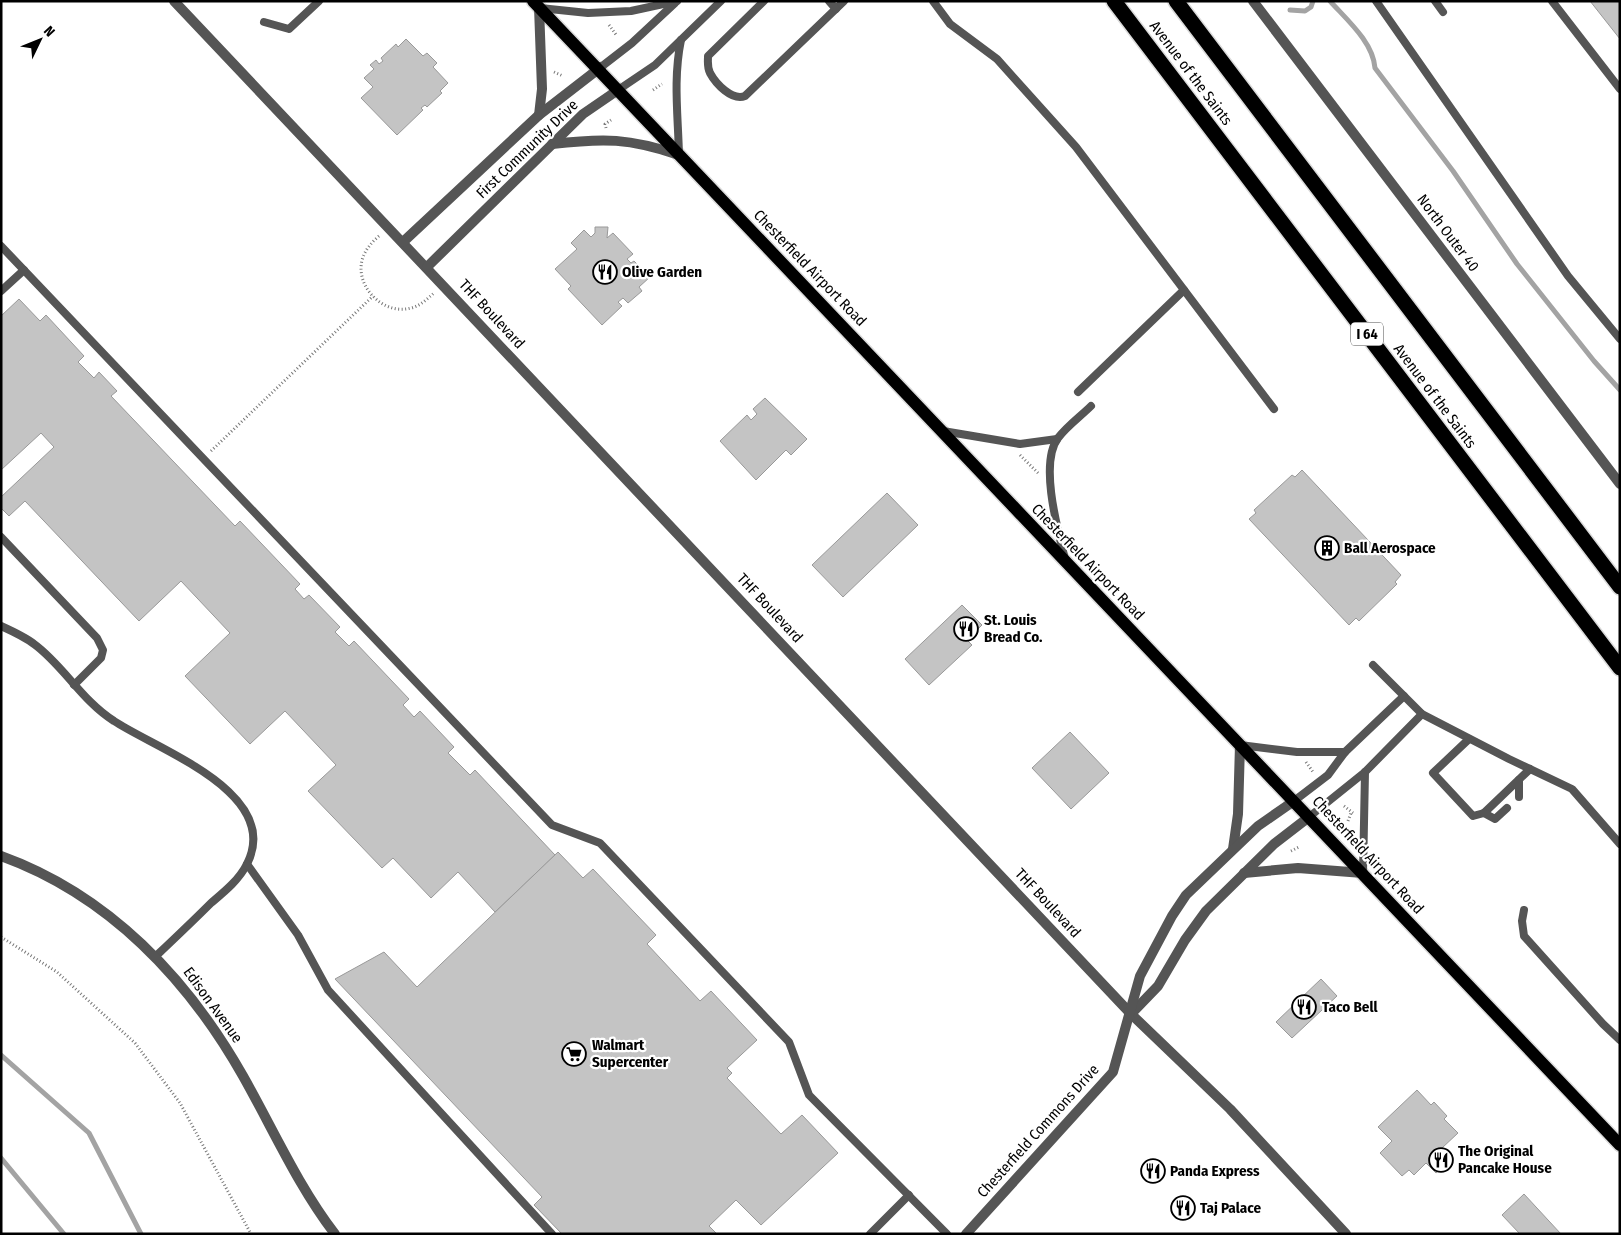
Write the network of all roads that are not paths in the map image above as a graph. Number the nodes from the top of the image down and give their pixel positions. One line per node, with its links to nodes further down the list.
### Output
1 (174, 1): 26 (street, THF Boulevard)
2 (319, 1): 18 (lane)
3 (677, 1): 15 (lane); 20 (lane, First Community Drive)
4 (721, 1): 19 (lane, First Community Drive)
5 (764, 1): 16 (lane)
6 (829, 1): 16 (lane)
7 (844, 1): 16 (lane)
8 (933, 1): 30 (lane)
9 (1114, 1): 44 (highway, Avenue of the Saints / I 64)
10 (1176, 1): 41 (highway, Avenue of the Saints)
11 (1253, 1): 38 (street, North Outer 40)
12 (1376, 1): 32 (lane)
13 (1435, 1): 17 (lane)
14 (1552, 1): 22 (lane)
15 (536, 4): 20 (main road, Chesterfield Airport Road); 23 (street)
16 (836, 9)
17 (1443, 12)
18 (264, 22)
19 (681, 39): 21 (lane, First Community Drive); 25 (lane)
20 (599, 68): 21 (main road, Chesterfield Airport Road); 23 (street, First Community Drive)
21 (618, 90): 24 (street, First Community Drive); 25 (main road, Chesterfield Airport Road)
22 (1620, 90)
23 (539, 115): 26 (street, First Community Drive)
24 (552, 144): 25 (street); 28 (street, First Community Drive)
25 (679, 155): 36 (main road, Chesterfield Airport Road)
26 (403, 242): 28 (street, THF Boulevard)
27 (1, 246): 29 (lane)
28 (426, 267): 67 (street, THF Boulevard)
29 (24, 270): 31 (lane); 70 (lane)
30 (1184, 290): 33 (lane); 35 (lane)
31 (1, 291)
32 (1620, 338)
33 (1078, 392)
34 (1091, 406): 37 (lane)
35 (1274, 408)
36 (943, 431): 37 (lane); 40 (main road, Chesterfield Airport Road)
37 (1056, 439): 40 (lane)
38 (1620, 484)
39 (1, 537): 45 (lane)
40 (1066, 563): 49 (main road, Chesterfield Airport Road)
41 (1620, 587)
42 (1, 626): 45 (lane)
43 (1373, 665): 46 (lane)
44 (1620, 668)
45 (74, 685): 62 (lane)
46 (1404, 696): 47 (lane); 50 (lane)
47 (1422, 714): 48 (lane); 52 (lane)
48 (1469, 739): 51 (lane); 57 (lane)
49 (1240, 744): 50 (lane); 55 (main road, Chesterfield Airport Road); 60 (street)
50 (1345, 752): 55 (lane)
51 (1530, 769): 53 (lane); 59 (lane)
52 (1365, 772): 58 (lane); 64 (lane)
53 (1518, 780): 54 (lane); 57 (lane)
54 (1519, 797)
55 (1294, 801): 58 (main road, Chesterfield Airport Road); 60 (street, Chesterfield Commons Drive)
56 (1507, 808): 57 (lane)
57 (1484, 813)
58 (1310, 817): 63 (street, Chesterfield Commons Drive); 64 (main road, Chesterfield Airport Road)
59 (1620, 844)
60 (1234, 849): 67 (street, Chesterfield Commons Drive)
61 (1, 856): 66 (street, Edison Avenue)
62 (247, 864): 66 (lane); 72 (lane)
63 (1244, 873): 64 (street); 67 (street, Chesterfield Commons Drive)
64 (1363, 873): 69 (main road, Chesterfield Airport Road)
65 (1524, 910): 68 (lane)
66 (156, 956): 71 (street, Edison Avenue)
67 (1131, 1014): 75 (street, Chesterfield Commons Drive); 76 (street, THF Boulevard)
68 (1620, 1040)
69 (1620, 1145)
70 (909, 1195): 73 (lane); 74 (lane)
71 (336, 1234)
72 (552, 1234)
73 (870, 1234)
74 (947, 1234)
75 (966, 1234)
76 (1346, 1234)

